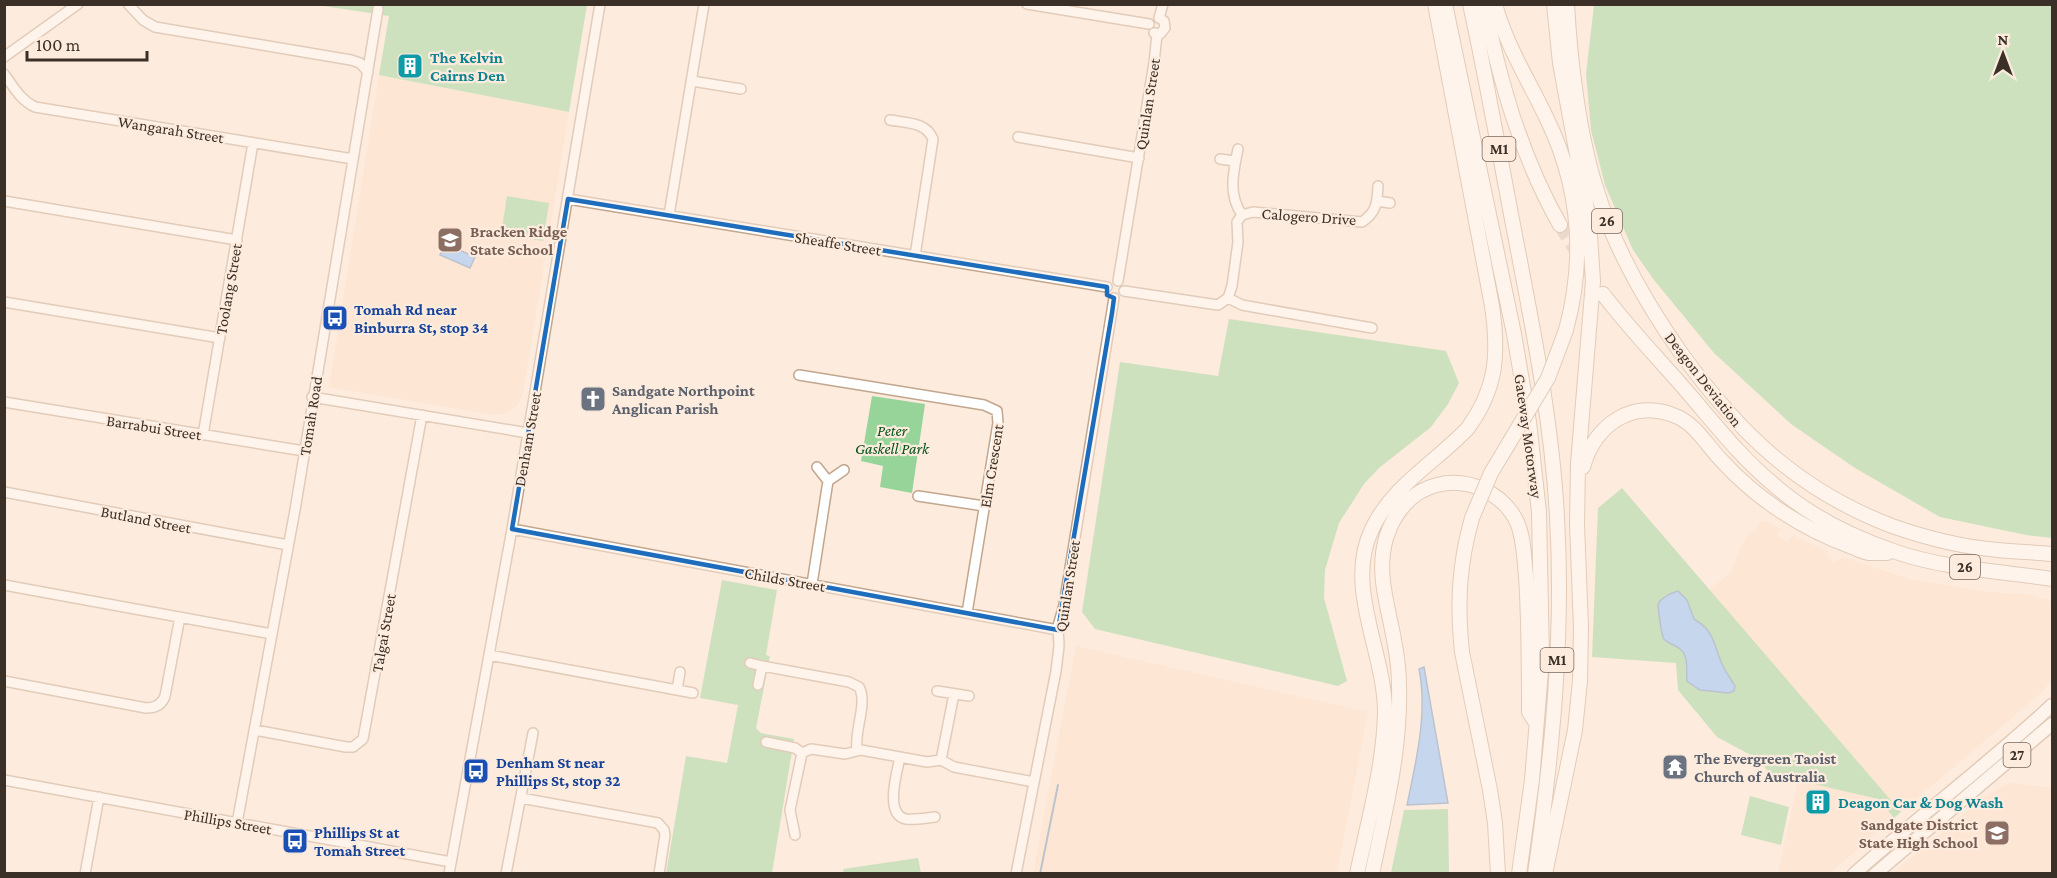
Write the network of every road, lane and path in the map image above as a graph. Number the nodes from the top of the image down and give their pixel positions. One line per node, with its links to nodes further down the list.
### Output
1 (78, 4): 18 (street)
2 (128, 4): 19 (street)
3 (600, 4): 32 (street, Denham Street)
4 (704, 4): 21 (street)
5 (1027, 4): 16 (street)
6 (1163, 4): 15 (street)
7 (1435, 4): 109 (highway)
8 (1445, 4): 88 (highway, Gateway Motorway / M1)
9 (1470, 4): 113 (highway, Gateway Motorway / M1)
10 (1484, 4): 38 (highway)
11 (1495, 4): 111 (highway, bridge)
12 (1554, 4): 60 (highway)
13 (1567, 4): 67 (highway, Deagon Deviation / 26)
14 (378, 9): 19 (street, Tomah Road)
15 (1159, 18): 16 (street); 17 (street)
16 (1149, 24): 17 (street)
17 (1157, 34): 27 (street, Quinlan Street)
18 (4, 57)
19 (368, 72): 28 (street, Tomah Road)
20 (4, 74): 25 (street, Wangarah Street)
21 (692, 81): 22 (street); 36 (street)
22 (741, 89)
23 (890, 120): 40 (street)
24 (1017, 137): 27 (street)
25 (253, 142): 28 (street, Wangarah Street); 39 (street, Toolang Street)
26 (1238, 149): 30 (street)
27 (1139, 158): 41 (street, Quinlan Street)
28 (353, 159): 51 (street, Tomah Road)
29 (1220, 159): 30 (street)
30 (1235, 161): 37 (street)
31 (1378, 186): 34 (street, Calogero Drive)
32 (568, 199): 36 (street, Sheaffe Street); 54 (street, Denham Street)
33 (4, 201): 39 (street)
34 (1377, 201): 35 (street, Calogero Drive); 37 (street, Calogero Drive)
35 (1390, 203)
36 (669, 215): 40 (street, Sheaffe Street)
37 (1242, 215): 46 (street, Calogero Drive)
38 (1560, 225)
39 (237, 240): 49 (street, Toolang Street)
40 (915, 256): 42 (street, Sheaffe Street)
41 (1118, 281): 42 (street); 43 (street)
42 (1107, 287): 45 (street)
43 (1124, 291): 45 (street); 46 (street)
44 (1604, 294): 66 (highway, Deagon Deviation / 26)
45 (1114, 298): 73 (street, Quinlan Street)
46 (1228, 298): 48 (street)
47 (4, 302): 49 (street)
48 (1372, 328)
49 (220, 338): 55 (street, Toolang Street)
50 (799, 375): 63 (street, Elm Crescent)
51 (312, 397): 53 (street); 56 (street, Tomah Road)
52 (4, 402): 55 (street, Barrabui Street)
53 (422, 415): 54 (street); 89 (street, Talgai Street)
54 (528, 433): 64 (street, Denham Street)
55 (203, 435): 56 (street, Barrabui Street)
56 (304, 451): 65 (street, Tomah Road)
57 (817, 467): 59 (street)
58 (844, 470): 59 (street)
59 (828, 481): 69 (street)
60 (1579, 483): 66 (highway); 114 (highway)
61 (4, 492): 65 (street, Butland Street)
62 (918, 496): 63 (street)
63 (984, 506): 71 (street, Elm Crescent)
64 (512, 529): 69 (street, Childs Street); 75 (street, Denham Street)
65 (288, 545): 74 (street, Tomah Road)
66 (1897, 552): 68 (highway, Deagon Deviation / 26)
67 (2052, 554)
68 (2052, 579)
69 (812, 584): 71 (street, Childs Street)
70 (4, 585): 72 (street)
71 (967, 613): 73 (street, Childs Street)
72 (180, 617): 74 (street); 79 (street)
73 (1058, 630): 97 (street, Quinlan Street)
74 (272, 634): 89 (street, Tomah Road)
75 (489, 655): 81 (street); 103 (street, Denham Street)
76 (750, 663): 77 (street)
77 (762, 666): 80 (street); 92 (street)
78 (680, 672): 81 (street)
79 (4, 681)
80 (758, 685)
81 (677, 690): 83 (street)
82 (937, 691): 84 (street)
83 (693, 693)
84 (954, 694): 85 (street); 95 (street)
85 (969, 696)
86 (2052, 705): 115 (main road, 27)
87 (2052, 724): 116 (main road, 27)
88 (1537, 725): 110 (highway); 112 (highway, Gateway Motorway / M1)
89 (255, 730): 101 (street, Tomah Road)
90 (532, 733): 99 (street)
91 (766, 742): 93 (street)
92 (857, 750): 93 (street); 94 (street)
93 (802, 753): 102 (street)
94 (900, 757): 95 (street); 100 (street)
95 (941, 759): 97 (street)
96 (4, 780): 98 (street, Phillips Street)
97 (1034, 782): 108 (street, Quinlan Street)
98 (99, 797): 101 (street, Phillips Street); 104 (street)
99 (521, 798): 106 (street); 107 (street)
100 (935, 817)
101 (237, 823): 103 (street, Phillips Street)
102 (795, 835)
103 (451, 862): 105 (street, Denham Street)
104 (85, 873)
105 (449, 873)
106 (506, 873)
107 (659, 873)
108 (1016, 873)
109 (1357, 873)
110 (1372, 873)
111 (1498, 873)
112 (1519, 873)
113 (1535, 873)
114 (1545, 873)
115 (1854, 873)
116 (1875, 873)

